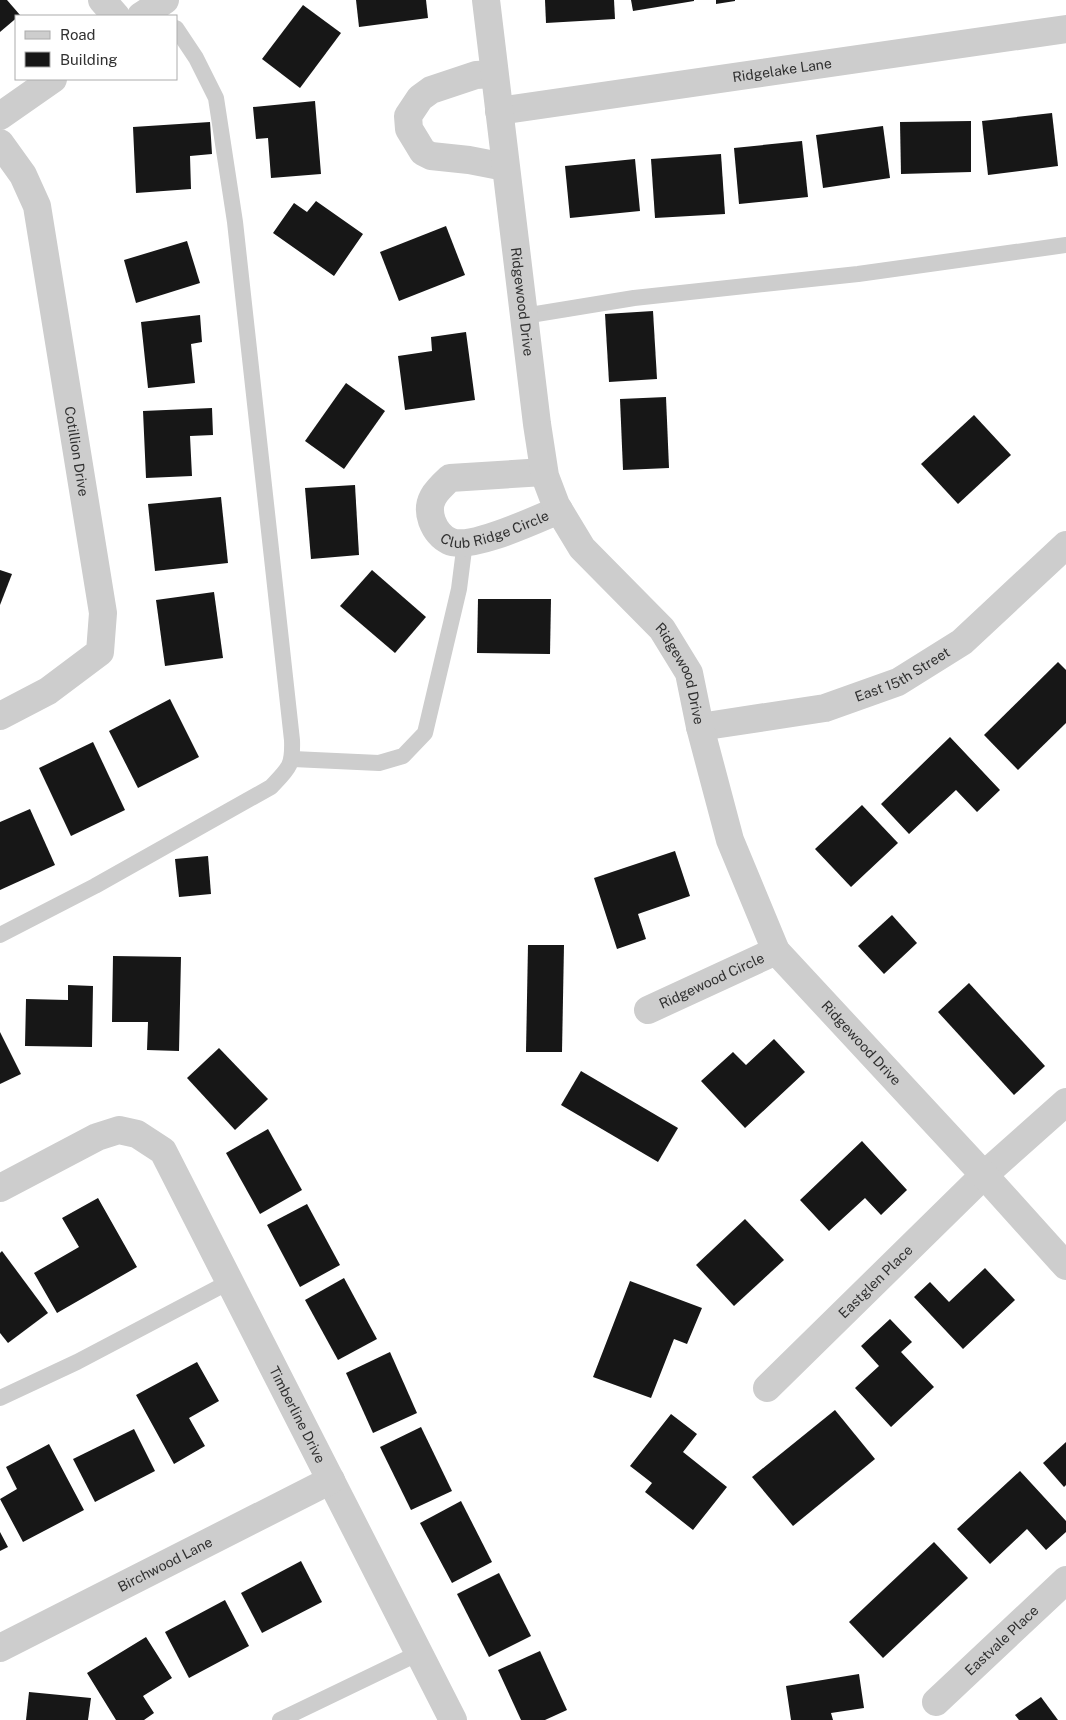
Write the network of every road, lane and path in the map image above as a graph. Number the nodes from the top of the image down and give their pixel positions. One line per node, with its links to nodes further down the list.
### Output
1 (102, 0): 3 (street)
2 (486, 0): 6 (street, Ridgewood Drive)
3 (115, 15)
4 (1066, 29): 8 (street, Ridgelake Lane)
5 (178, 31): 20 (lane)
6 (494, 74): 8 (street, Ridgewood Drive); 11 (street)
7 (52, 80): 9 (street)
8 (498, 110): 11 (street, Ridgewood Drive)
9 (0, 116)
10 (0, 143): 18 (street, Cotillion Drive)
11 (506, 167): 13 (street, Ridgewood Drive)
12 (1066, 245): 13 (lane)
13 (524, 316): 14 (street, Ridgewood Drive)
14 (544, 472): 15 (street, Ridgewood Drive); 16 (street, Club Ridge Circle)
15 (559, 510): 16 (street, Club Ridge Circle); 19 (street, Ridgewood Drive)
16 (465, 542): 20 (lane)
17 (1066, 545): 19 (street, East 15th Street)
18 (0, 716)
19 (700, 727): 22 (street, Ridgewood Drive)
20 (293, 759): 21 (lane)
21 (0, 935)
22 (776, 951): 23 (street, Ridgewood Circle); 25 (street, Ridgewood Drive)
23 (648, 1010)
24 (1066, 1102): 25 (street, Eastglen Place)
25 (984, 1175): 27 (street, Ridgewood Drive); 29 (street, Eastglen Place)
26 (0, 1188): 28 (street, Timberline Drive)
27 (1066, 1266)
28 (229, 1282): 30 (lane); 31 (street, Timberline Drive)
29 (767, 1388)
30 (0, 1398)
31 (331, 1480): 33 (street, Birchwood Lane); 34 (street, Timberline Drive)
32 (1066, 1580): 35 (street, Eastvale Place)
33 (0, 1648)
34 (419, 1653): 36 (lane); 37 (street, Timberline Drive)
35 (936, 1702)
36 (280, 1720)
37 (453, 1720)

